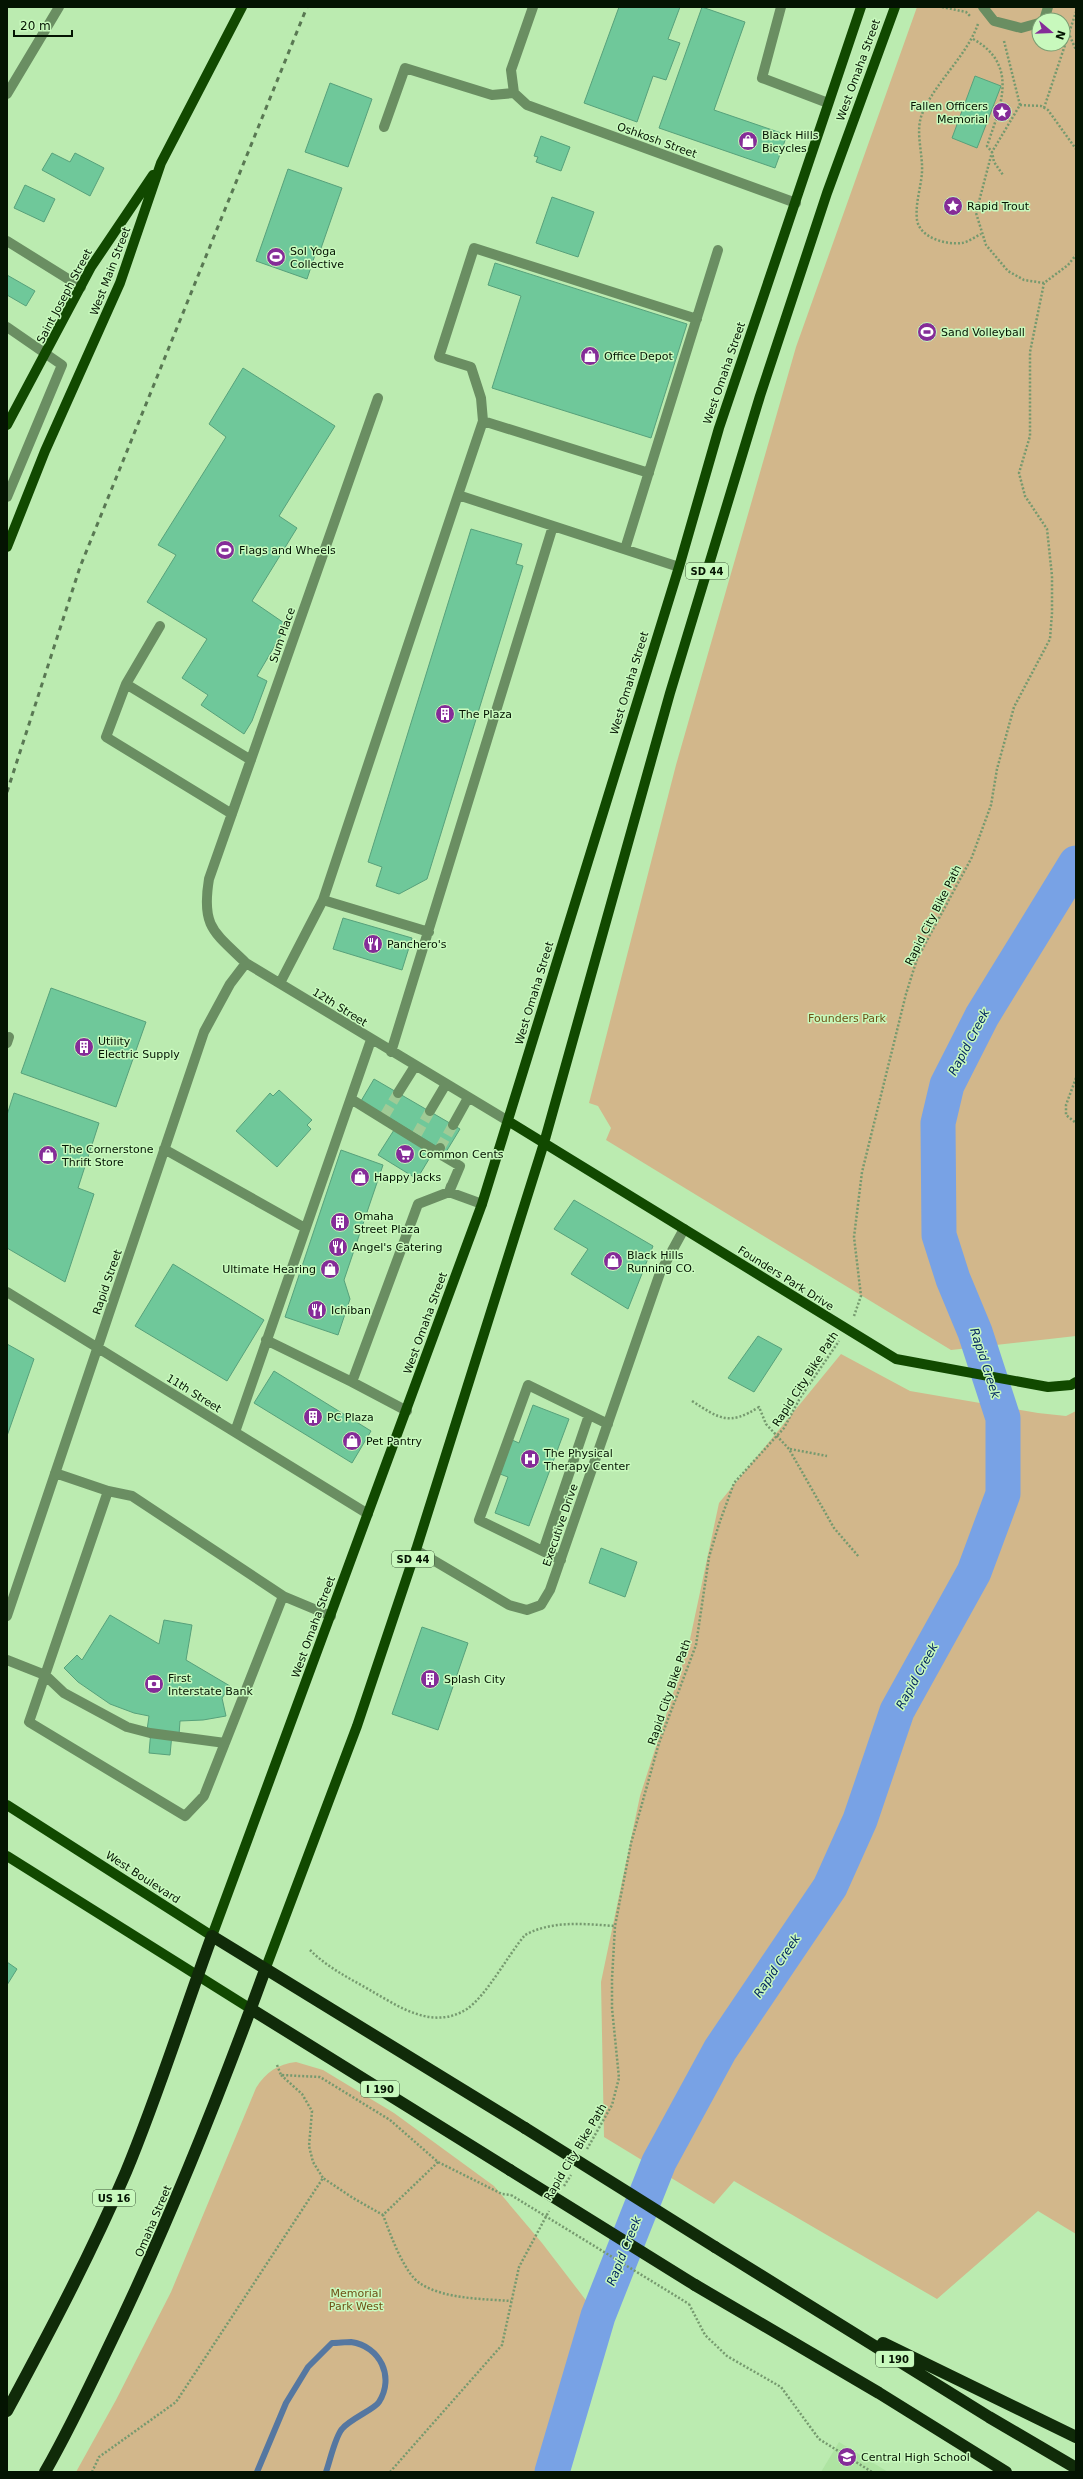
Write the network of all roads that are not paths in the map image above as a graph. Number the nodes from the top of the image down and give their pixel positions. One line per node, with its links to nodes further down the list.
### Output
1 (59, 7): 10 (street)
2 (242, 7): 13 (main road, West Main Street)
3 (533, 7): 9 (street)
4 (781, 7): 11 (street)
5 (861, 7): 11 (main road, West Omaha Street / SD 44)
6 (895, 7): 50 (main road, West Omaha Street / SD 44)
7 (983, 8): 8 (street)
8 (1031, 25)
9 (514, 93): 12 (street); 14 (street, Oshkosh Street)
10 (7, 94)
11 (828, 103): 14 (main road, West Omaha Street / SD 44)
12 (384, 127)
13 (161, 163): 17 (main road, Saint Joseph Street); 28 (main road, West Main Street)
14 (796, 203): 30 (main road, West Omaha Street / SD 44)
15 (7, 241): 17 (street)
16 (718, 250): 18 (street)
17 (81, 287): 20 (main road, Saint Joseph Street)
18 (697, 319): 22 (street); 24 (street)
19 (7, 327): 20 (street)
20 (47, 353): 23 (main road, Saint Joseph Street); 26 (street)
21 (378, 398): 33 (street, Sum Place)
22 (483, 421): 24 (street); 25 (street)
23 (7, 425)
24 (649, 473): 29 (street)
25 (458, 495): 27 (street); 36 (street)
26 (7, 497)
27 (554, 526): 29 (street); 37 (street)
28 (7, 547)
29 (625, 549): 30 (street)
30 (679, 566): 48 (main road, West Omaha Street / SD 44)
31 (160, 626): 32 (street)
32 (126, 684): 33 (street); 34 (street)
33 (251, 760): 34 (street, Sum Place)
34 (232, 814): 35 (street, Sum Place)
35 (209, 879): 38 (street, 12th Street)
36 (322, 900): 37 (street); 39 (street)
37 (429, 932): 41 (street)
38 (246, 963): 39 (street, 12th Street); 51 (street, Rapid Street)
39 (280, 983): 40 (street, 12th Street)
40 (371, 1040): 41 (street, 12th Street); 46 (street)
41 (391, 1052): 42 (street, 12th Street)
42 (415, 1066): 43 (street, 12th Street); 44 (street)
43 (446, 1084): 45 (street, 12th Street); 47 (street)
44 (398, 1093)
45 (468, 1098): 48 (street, 12th Street); 49 (street)
46 (351, 1099): 52 (street); 54 (street)
47 (430, 1111)
48 (508, 1120): 50 (main road, Founders Park Drive); 53 (main road, West Omaha Street / SD 44)
49 (453, 1125)
50 (544, 1143): 55 (main road, Founders Park Drive); 68 (main road, West Omaha Street / SD 44)
51 (164, 1149): 54 (street); 58 (street, Rapid Street)
52 (449, 1192): 53 (street); 59 (street)
53 (482, 1204): 61 (main road, West Omaha Street / SD 44)
54 (305, 1228): 57 (street)
55 (684, 1229): 60 (main road, Founders Park Drive); 63 (street, Executive Drive)
56 (7, 1292): 58 (street, 11th Street)
57 (266, 1340): 59 (street); 64 (street)
58 (98, 1348): 64 (street, 11th Street); 65 (street, Rapid Street)
59 (352, 1382): 61 (street)
60 (1076, 1382)
61 (407, 1411): 67 (main road, West Omaha Street / SD 44)
62 (589, 1415): 63 (street); 69 (street); 69 (street)
63 (608, 1424): 70 (street, Executive Drive)
64 (235, 1432): 67 (street, 11th Street)
65 (55, 1473): 66 (street); 72 (street, Rapid Street)
66 (108, 1491): 71 (street); 75 (street)
67 (368, 1514): 73 (main road, West Omaha Street / SD 44)
68 (416, 1550): 70 (street, Executive Drive); 80 (main road, West Omaha Street / SD 44)
69 (542, 1551): 70 (street)
70 (561, 1560)
71 (283, 1596): 73 (street); 76 (street)
72 (7, 1616)
73 (331, 1616): 79 (main road, West Omaha Street / SD 44)
74 (7, 1660): 75 (street)
75 (45, 1675): 76 (street); 76 (street)
76 (225, 1743)
77 (7, 1805): 79 (main road, West Boulevard)
78 (7, 1856): 81 (main road)
79 (212, 1936): 80 (highway, West Boulevard); 81 (highway, West Omaha Street / SD 44)
80 (265, 1970): 82 (highway, Omaha Street / SD 44); 83 (highway, I 190, bridge)
81 (198, 1975): 82 (main road); 84 (highway, US 16)
82 (251, 2009): 87 (highway, Omaha Street); 88 (highway, I 190, bridge)
83 (827, 2317): 85 (highway); 86 (highway, I 190)
84 (7, 2411)
85 (1076, 2437)
86 (1076, 2468)
87 (45, 2472)
88 (1006, 2472)

